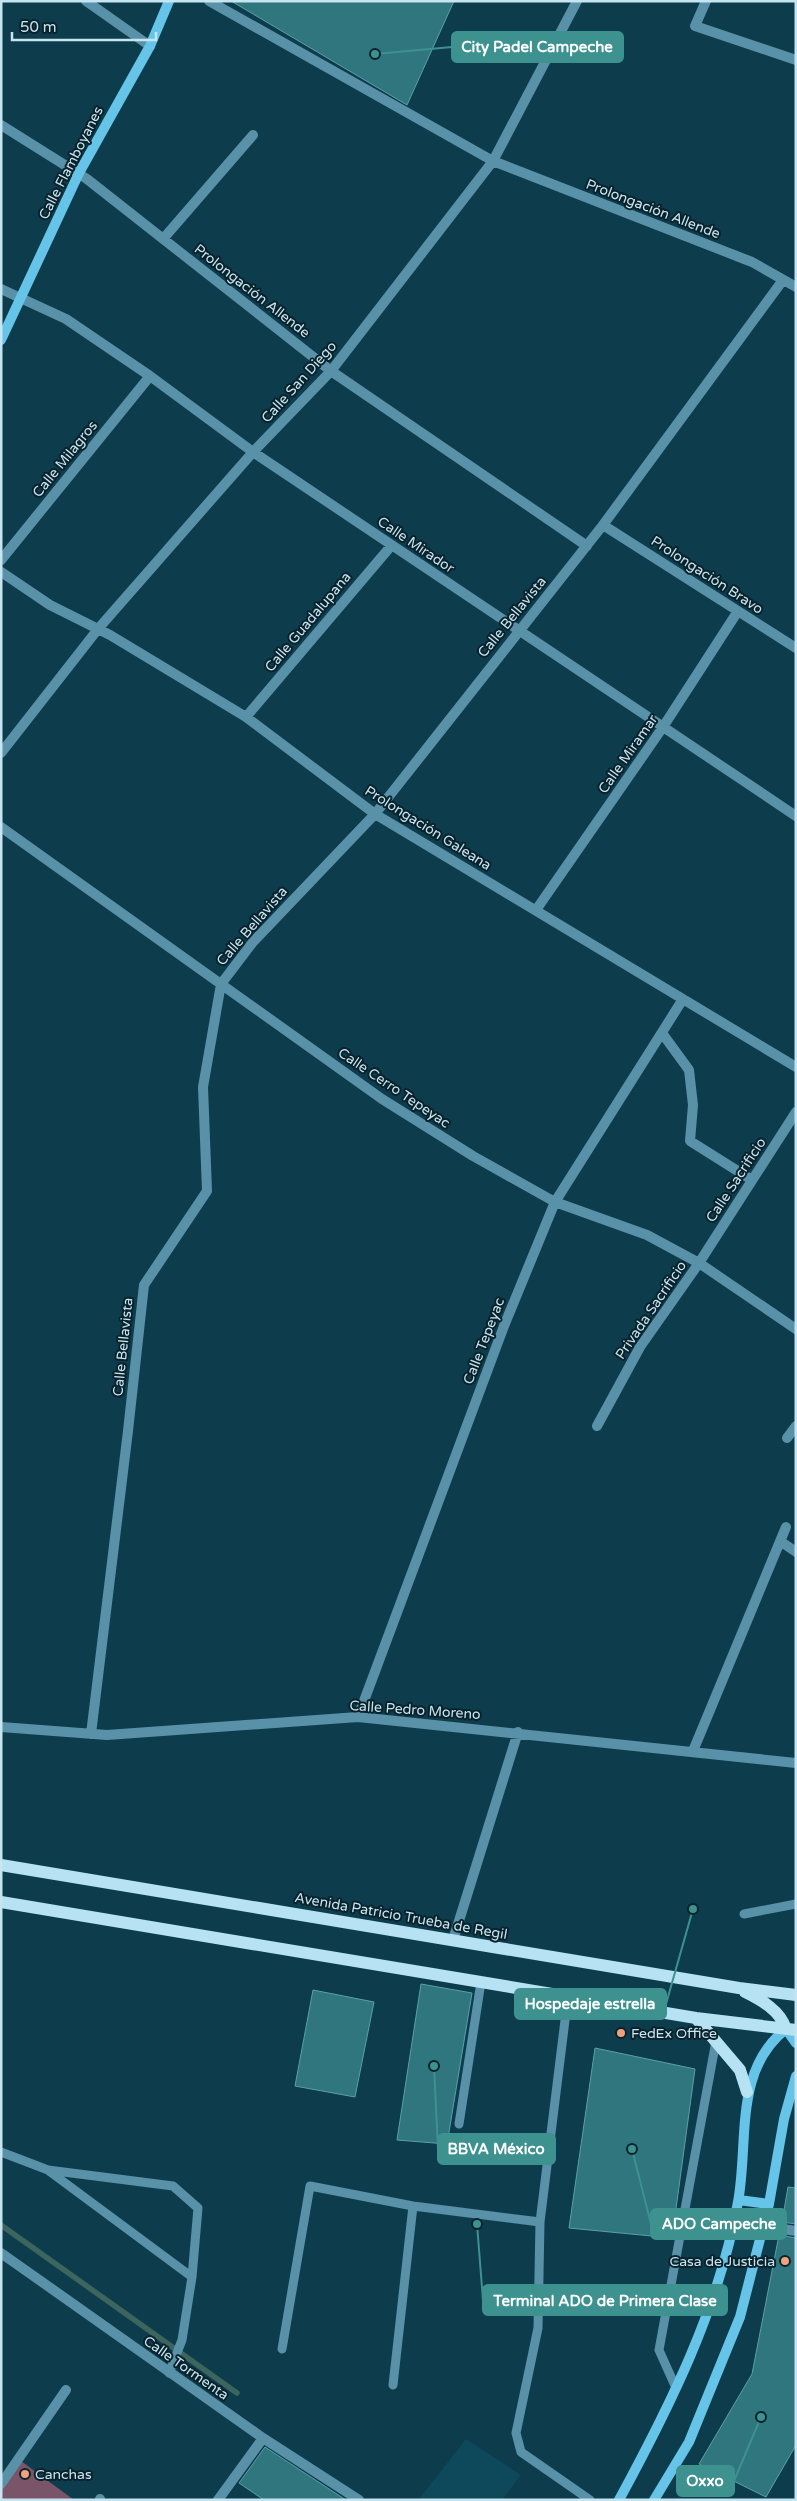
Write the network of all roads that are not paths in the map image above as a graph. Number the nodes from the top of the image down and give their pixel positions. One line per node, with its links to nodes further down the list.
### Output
1 (86, 1): 6 (street)
2 (169, 1): 6 (street, Calle Flamboyanes)
3 (209, 1): 10 (street, Prolongación Allende)
4 (577, 1): 10 (street, Calle San Diego)
5 (706, 1): 7 (street)
6 (150, 46): 11 (street, Calle Flamboyanes)
7 (796, 60)
8 (1, 125): 11 (street, Prolongación Allende)
9 (253, 135): 12 (street)
10 (493, 161): 13 (street, Prolongación Allende); 18 (street, Calle San Diego)
11 (79, 173): 12 (street, Prolongación Allende); 16 (street, Calle Flamboyanes)
12 (163, 239): 18 (street, Prolongación Allende)
13 (783, 280): 14 (street, Prolongación Allende); 21 (street, Calle Bellavista)
14 (796, 287)
15 (1, 289): 16 (street)
16 (21, 298): 17 (street, Calle Flamboyanes); 19 (street, Calle Mirador)
17 (1, 340)
18 (331, 371): 20 (street, Calle San Diego); 23 (street, Prolongación Allende)
19 (150, 376): 20 (street, Calle Mirador); 24 (street, Calle Milagros)
20 (253, 452): 22 (street, Calle Mirador); 27 (street, Calle San Diego)
21 (603, 525): 23 (street, Calle Bellavista); 26 (street, Prolongación Bravo)
22 (392, 546): 28 (street, Calle Mirador); 30 (street, Calle Guadalupana)
23 (587, 546): 28 (street, Calle Bellavista)
24 (1, 560)
25 (1, 572): 27 (street, Prolongación Galeana)
26 (738, 611): 29 (street, Prolongación Bravo); 31 (street, Calle Miramar)
27 (98, 629): 30 (street, Prolongación Galeana); 32 (street, Calle San Diego)
28 (518, 631): 31 (street, Calle Mirador); 34 (street, Calle Bellavista)
29 (796, 648)
30 (246, 717): 34 (street, Prolongación Galeana)
31 (664, 727): 35 (street, Calle Mirador); 37 (street, Calle Miramar)
32 (1, 753)
33 (796, 802): 35 (street)
34 (374, 814): 37 (street, Prolongación Galeana); 38 (street, Calle Bellavista)
35 (793, 814)
36 (1, 827): 38 (street, Calle Cerro Tepeyac)
37 (536, 910): 39 (street, Prolongación Galeana)
38 (221, 984): 44 (street, Calle Cerro Tepeyac); 56 (street, Calle Bellavista)
39 (683, 999): 40 (street, Calle Tepeyac); 41 (street, Prolongación Galeana)
40 (662, 1033): 43 (street); 44 (street, Calle Tepeyac)
41 (796, 1067)
42 (796, 1112): 43 (street, Calle Sacrificio)
43 (752, 1180): 45 (street, Calle Sacrificio)
44 (555, 1202): 45 (street, Calle Cerro Tepeyac); 53 (street, Calle Tepeyac)
45 (699, 1263): 46 (street, Calle Cerro Tepeyac); 47 (street, Privada Sacrificio)
46 (796, 1329)
47 (597, 1426)
48 (796, 1426): 49 (street)
49 (787, 1438)
50 (786, 1527): 51 (street)
51 (780, 1542): 52 (street); 57 (street)
52 (796, 1552)
53 (358, 1717): 55 (street, Calle Pedro Moreno); 56 (street, Calle Pedro Moreno)
54 (1, 1727): 56 (street, Calle Pedro Moreno)
55 (518, 1732): 57 (street, Calle Pedro Moreno); 63 (street)
56 (91, 1734)
57 (693, 1751): 58 (street, Calle Pedro Moreno)
58 (796, 1763)
59 (1, 1864): 63 (main road, Avenida Patricio Trueba de Regil)
60 (1, 1902): 64 (main road)
61 (796, 1904): 62 (lane)
62 (744, 1914)
63 (453, 1940): 65 (main road, Avenida Patricio Trueba de Regil)
64 (481, 1982): 67 (main road); 75 (lane)
65 (739, 1988): 66 (main road, Avenida Patricio Trueba de Regil); 70 (main road)
66 (796, 1995)
67 (568, 1996): 68 (main road); 81 (lane)
68 (696, 2018): 70 (main road); 71 (main road)
69 (796, 2018): 70 (main road)
70 (791, 2029): 72 (street); 74 (street)
71 (716, 2041): 74 (main road); 89 (lane)
72 (796, 2043)
73 (796, 2076): 79 (street)
74 (747, 2092): 78 (street)
75 (459, 2124)
76 (1, 2152): 77 (lane)
77 (48, 2170): 85 (lane); 85 (lane)
78 (738, 2200): 79 (street); 89 (street)
79 (769, 2204): 82 (street)
80 (413, 2206): 81 (lane); 86 (lane); 88 (lane)
81 (540, 2222): 95 (lane)
82 (763, 2226): 83 (street); 97 (street)
83 (796, 2231)
84 (1, 2253): 87 (street, Calle Tormenta)
85 (192, 2277): 87 (lane)
86 (282, 2349)
87 (169, 2372): 91 (street, Calle Tormenta)
88 (393, 2385)
89 (676, 2388): 96 (street)
90 (66, 2390): 92 (street)
91 (263, 2438): 93 (street); 94 (street, Calle Tormenta)
92 (1, 2484)
93 (218, 2500)
94 (358, 2500)
95 (590, 2500)
96 (619, 2500)
97 (654, 2500)

